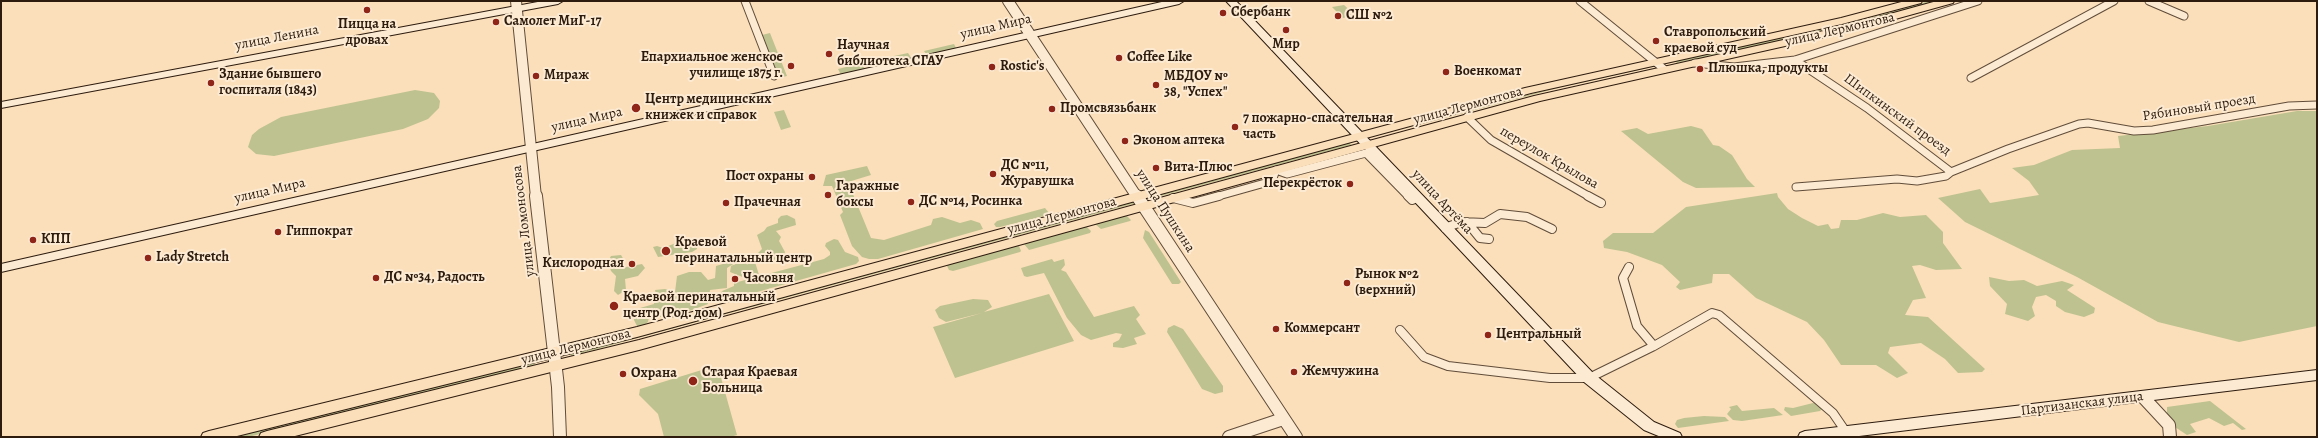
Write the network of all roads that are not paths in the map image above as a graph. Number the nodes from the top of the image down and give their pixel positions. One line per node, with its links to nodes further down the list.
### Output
1 (558, 1): 12 (main road, улица Ленина)
2 (745, 1): 19 (street)
3 (1008, 1): 14 (street, улица Пушкина)
4 (1179, 1): 14 (main road, улица Мира)
5 (1231, 1): 24 (main road, улица Артёма)
6 (1580, 1): 16 (street)
7 (1918, 1): 16 (main road, улица Лермонтова)
8 (1949, 1): 17 (main road, улица Лермонтова)
9 (1978, 1): 15 (street)
10 (2114, 1): 20 (street)
11 (2149, 1): 13 (street)
12 (516, 5): 21 (main road, улица Ленина); 25 (street, улица Ломоносова)
13 (2184, 16)
14 (1030, 35): 25 (main road, улица Мира); 30 (street, улица Пушкина)
15 (1795, 60): 17 (street); 27 (street, Шипкинский проезд)
16 (1655, 62): 18 (street); 24 (main road, улица Лермонтова)
17 (1694, 63): 18 (main road, улица Лермонтова)
18 (1664, 69): 23 (main road, улица Лермонтова)
19 (774, 76)
20 (1971, 78)
21 (1, 105)
22 (2317, 106): 27 (street, Рябиновый проезд)
23 (1467, 117): 24 (main road, улица Лермонтова); 31 (street, переулок Крылова)
24 (1363, 140): 26 (main road, улица Лермонтова); 29 (main road, улица Артёма); 30 (main road, улица Лермонтова)
25 (530, 148): 37 (main road, улица Мира); 40 (street, улица Ломоносова)
26 (1276, 170): 29 (street); 30 (main road, улица Лермонтова)
27 (1951, 172): 28 (street, Шипкинский проезд)
28 (1796, 187)
29 (1417, 198): 33 (main road, улица Артёма)
30 (1140, 201): 40 (main road, улица Лермонтова); 44 (street, улица Пушкина)
31 (1601, 204)
32 (1467, 222): 33 (street); 34 (street); 35 (street)
33 (1445, 228): 42 (main road, улица Артёма)
34 (1552, 229)
35 (1489, 239)
36 (1629, 267): 39 (street)
37 (1, 268)
38 (1400, 330): 42 (street)
39 (1654, 346): 42 (street); 46 (street)
40 (555, 360): 47 (main road, улица Лермонтова); 48 (main road, улица Лермонтова); 49 (street, улица Ломоносова)
41 (2317, 375): 43 (main road, Партизанская улица)
42 (1589, 378): 45 (main road, улица Артёма)
43 (2143, 397): 46 (main road, Партизанская улица); 54 (street)
44 (1283, 419): 50 (street); 51 (street, улица Пушкина)
45 (1652, 431): 52 (main road)
46 (1846, 432): 53 (main road, Партизанская улица)
47 (209, 437)
48 (267, 437)
49 (560, 437)
50 (1229, 437)
51 (1296, 437)
52 (1675, 437)
53 (1805, 437)
54 (2170, 437)

